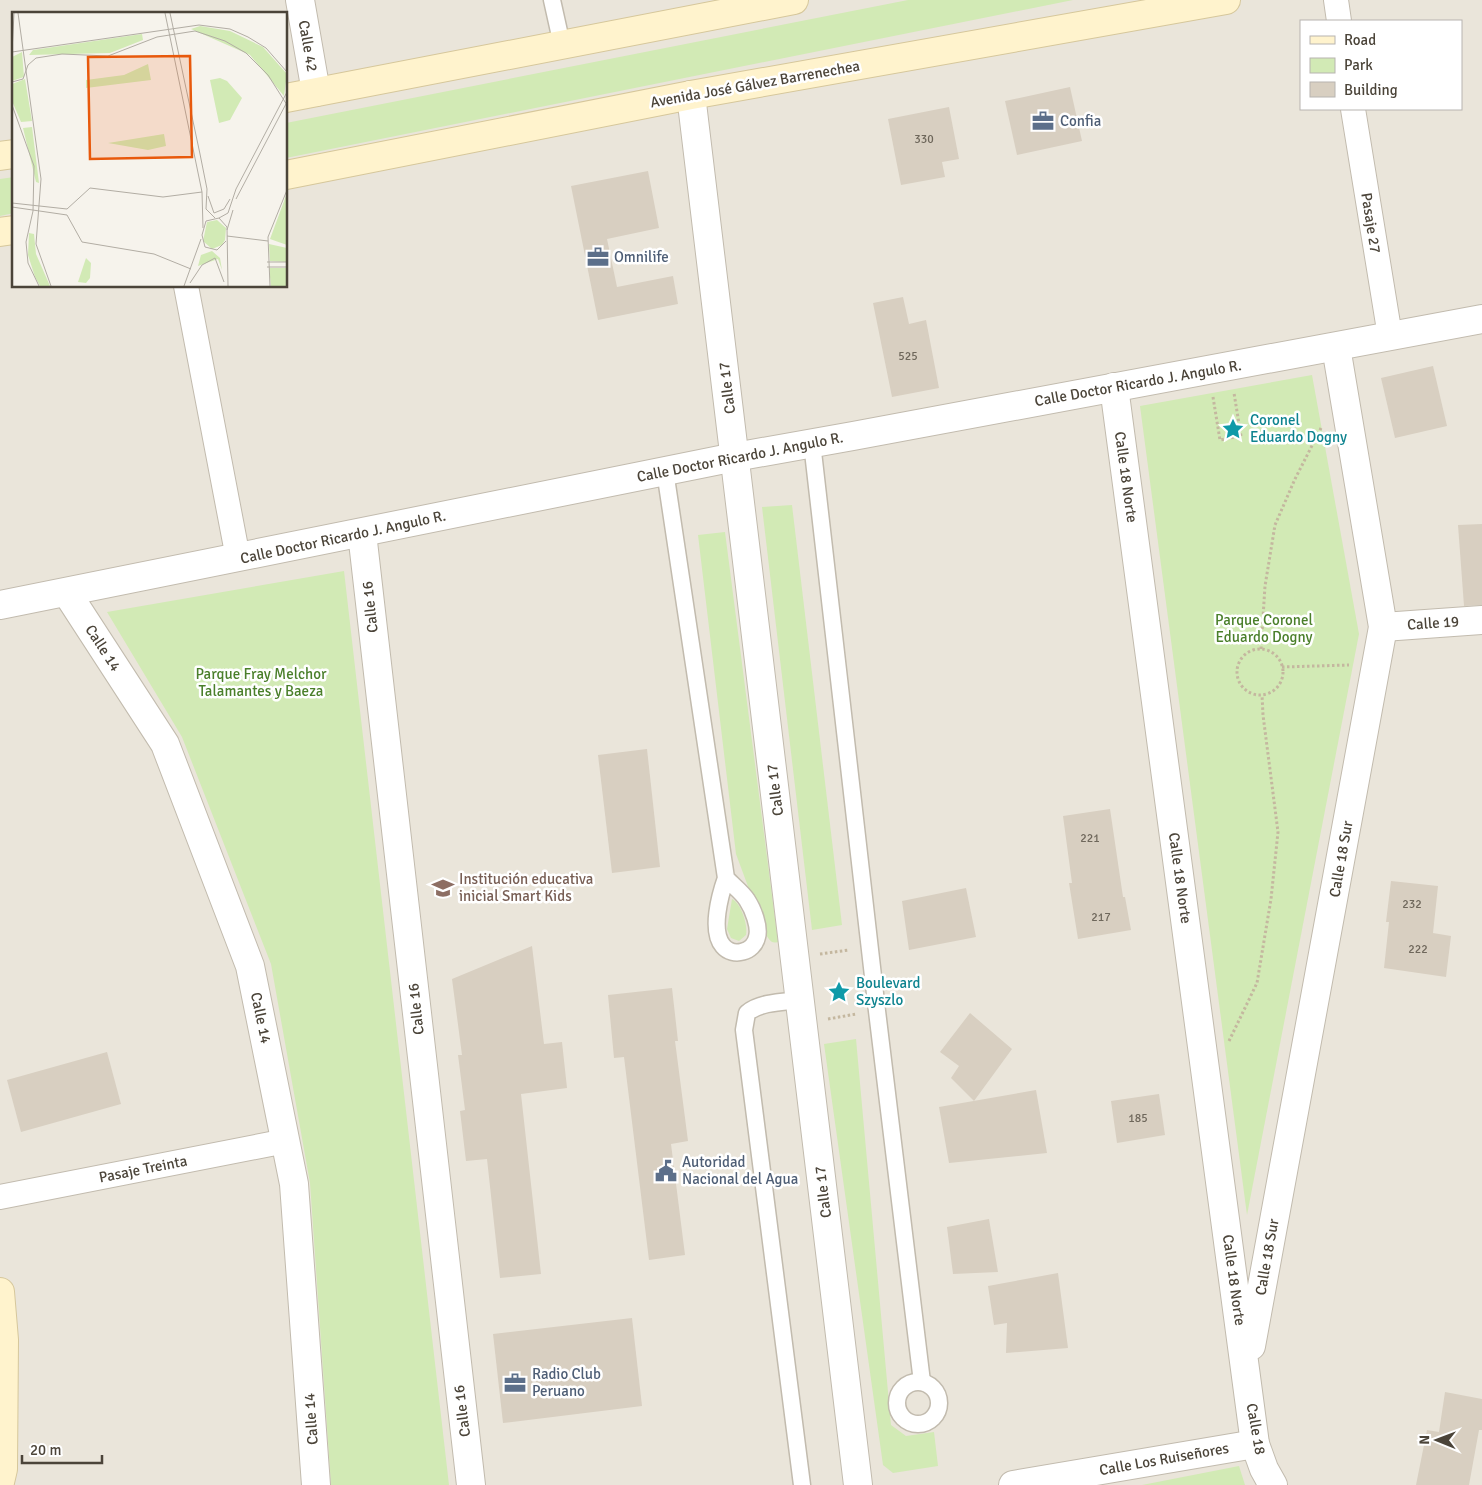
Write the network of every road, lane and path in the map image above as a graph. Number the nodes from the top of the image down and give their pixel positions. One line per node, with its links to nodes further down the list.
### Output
1 (300, 0): 9 (street, Calle 42)
2 (552, 0): 8 (lane)
3 (794, 0): 8 (main road)
4 (1226, 0): 6 (main road, Avenida José Gálvez Barrenechea)
5 (1336, 0): 7 (street)
6 (1154, 7): 10 (main road, Avenida José Gálvez Barrenechea)
7 (1339, 20)
8 (562, 45): 9 (main road)
9 (316, 92): 11 (main road)
10 (692, 95): 13 (main road, Avenida José Gálvez Barrenechea); 23 (street, Calle 17)
11 (288, 98)
12 (1353, 110): 16 (street, Pasaje 27)
13 (288, 175)
14 (186, 288): 26 (street)
15 (1482, 320): 16 (street, Calle Doctor Ricardo J. Angulo R.)
16 (1390, 336): 17 (street, Calle Doctor Ricardo J. Angulo R.)
17 (1336, 347): 18 (street, Calle Doctor Ricardo J. Angulo R.); 21 (street, Calle 18 Sur)
18 (1114, 387): 22 (street, Calle Doctor Ricardo J. Angulo R.); 44 (street, Calle 18 Norte)
19 (1233, 390): 20 (path)
20 (1212, 394)
21 (1347, 410): 30 (street, Calle 18 Sur); 31 (path)
22 (812, 443): 23 (street, Calle Doctor Ricardo J. Angulo R.); 36 (lane)
23 (735, 456): 24 (street, Calle Doctor Ricardo J. Angulo R.); 37 (street, Calle 17)
24 (664, 470): 25 (street, Calle Doctor Ricardo J. Angulo R.); 35 (lane)
25 (362, 533): 26 (street, Calle Doctor Ricardo J. Angulo R.); 49 (street, Calle 16)
26 (238, 558): 27 (street, Calle Doctor Ricardo J. Angulo R.)
27 (67, 592): 28 (street, Calle Doctor Ricardo J. Angulo R.); 41 (street, Calle 14)
28 (0, 605)
29 (1482, 620): 30 (street, Calle 19)
30 (1383, 627): 32 (street, Calle 18 Sur)
31 (1261, 649): 33 (path); 34 (path)
32 (1377, 664): 33 (path); 44 (street, Calle 18 Sur)
33 (1282, 667): 34 (path)
34 (1262, 695): 40 (path)
35 (726, 878)
36 (870, 946): 37 (path); 39 (lane)
37 (795, 958): 38 (street, Calle 17)
38 (801, 1011): 39 (path); 50 (lane); 51 (street, Calle 17)
39 (877, 1011): 45 (lane)
40 (1226, 1048)
41 (286, 1141): 42 (street, Pasaje Treinta); 48 (street, Calle 14)
42 (0, 1197)
43 (0, 1292): 47 (main road)
44 (1246, 1370): 46 (street, Calle 18)
45 (922, 1382)
46 (1255, 1444): 52 (street, Calle Los Ruiseñores); 53 (street, Calle 18)
47 (0, 1482)
48 (316, 1485)
49 (471, 1485)
50 (802, 1485)
51 (858, 1485)
52 (1013, 1485)
53 (1273, 1485)

